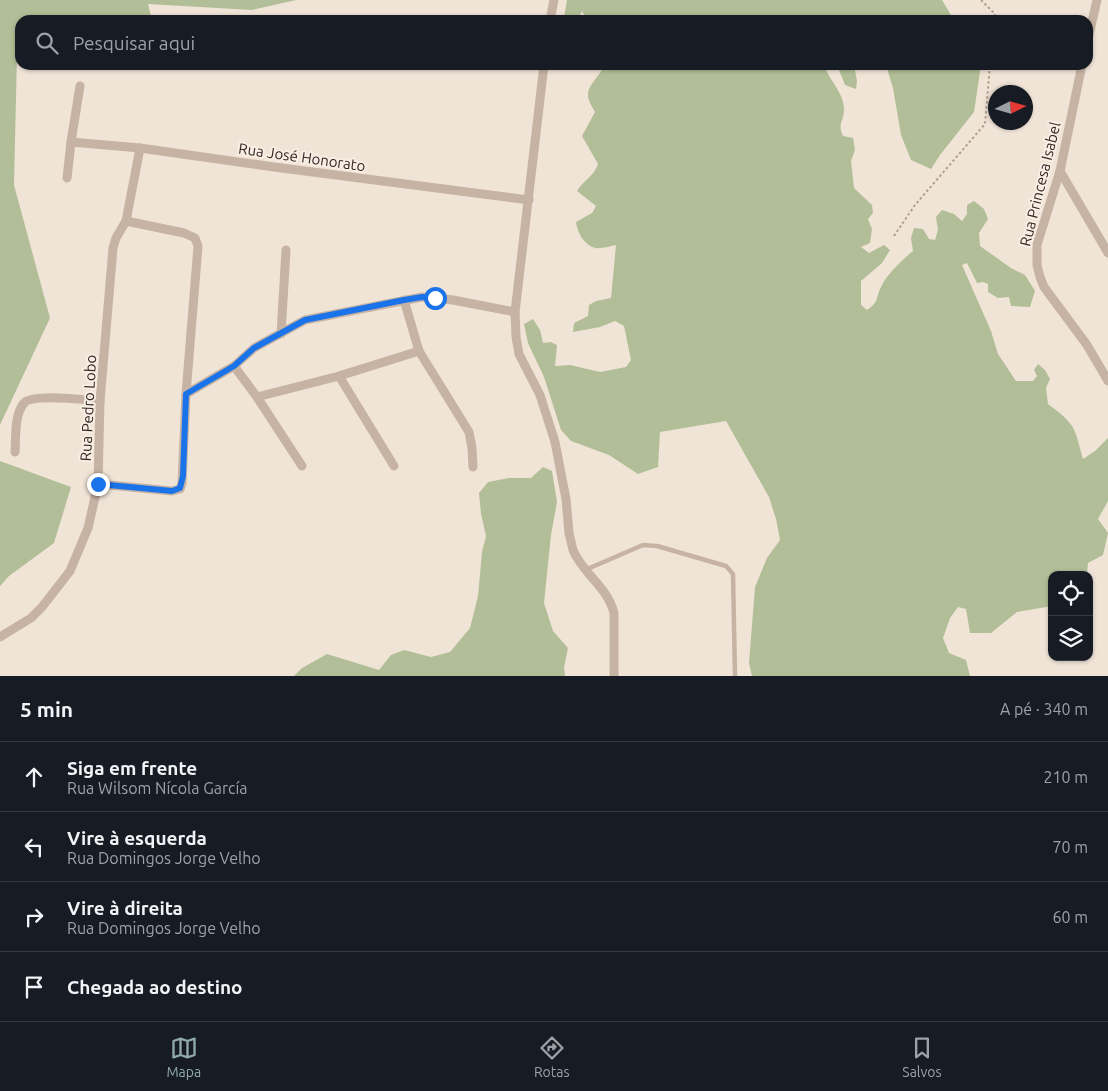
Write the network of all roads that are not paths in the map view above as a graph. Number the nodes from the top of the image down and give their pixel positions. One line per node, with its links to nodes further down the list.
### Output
1 (554, 0): 3 (street)
2 (1097, 0): 4 (street)
3 (551, 15)
4 (1093, 17)
5 (543, 70): 12 (street)
6 (1081, 70): 10 (street, Rua Princesa Isabel)
7 (80, 86): 8 (street)
8 (71, 142): 9 (street, Rua José Honorato); 11 (street)
9 (140, 148): 12 (street, Rua José Honorato); 13 (street, Rua Pedro Lobo)
10 (1060, 171): 15 (street); 22 (street, Rua Princesa Isabel)
11 (68, 178)
12 (529, 200): 17 (street)
13 (126, 221): 23 (street); 25 (street, Rua Pedro Lobo)
14 (286, 250): 18 (street)
15 (1108, 253)
16 (404, 300): 17 (street); 18 (street); 19 (street)
17 (515, 312): 31 (street)
18 (281, 334): 20 (street)
19 (419, 352): 21 (street); 29 (street)
20 (234, 366): 23 (street); 24 (street)
21 (339, 376): 24 (street); 28 (street)
22 (1108, 381)
23 (186, 394): 30 (street)
24 (257, 397): 27 (street)
25 (100, 401): 26 (street); 30 (street, Rua Pedro Lobo)
26 (15, 452)
27 (302, 466)
28 (394, 466)
29 (473, 467)
30 (98, 484): 32 (street, Rua Pedro Lobo)
31 (585, 570): 33 (street); 34 (lane)
32 (0, 637)
33 (614, 676)
34 (735, 676)

